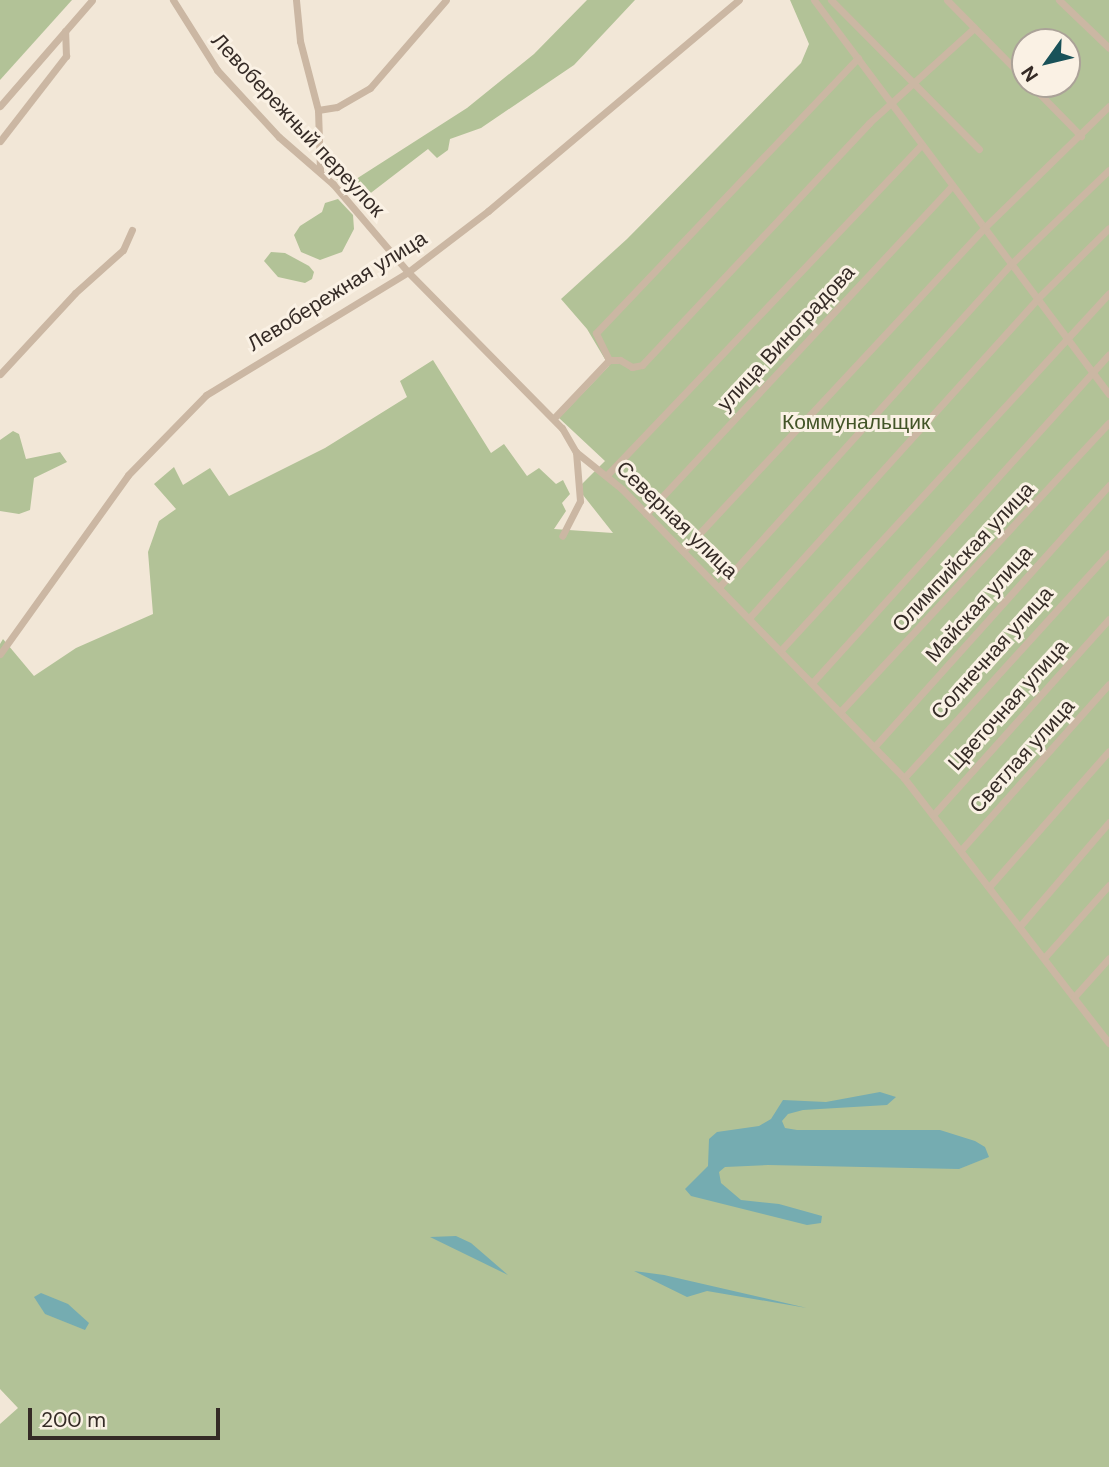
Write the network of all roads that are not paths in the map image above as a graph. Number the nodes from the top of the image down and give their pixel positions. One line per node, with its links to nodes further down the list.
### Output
1 (92, 0): 11 (street)
2 (173, 0): 26 (street, Левобережный переулок)
3 (296, 0): 20 (street)
4 (446, 0): 20 (street)
5 (739, 0): 32 (street, Левобережная улица)
6 (814, 0): 13 (street)
7 (831, 0): 15 (street)
8 (947, 0): 10 (street)
9 (1059, 0): 12 (street)
10 (974, 27): 14 (street); 15 (street)
11 (65, 31): 18 (street); 22 (street)
12 (1109, 48)
13 (858, 58): 17 (street); 37 (street)
14 (1011, 65)
15 (911, 84): 17 (street); 24 (street)
16 (1044, 98): 21 (street)
17 (891, 103): 23 (street); 37 (street)
18 (0, 106)
19 (1109, 106): 21 (street)
20 (318, 110): 26 (street)
21 (1081, 135): 28 (street)
22 (0, 141)
23 (920, 146): 27 (street); 44 (street)
24 (979, 149)
25 (1109, 170): 31 (street)
26 (320, 171): 32 (street, Левобережный переулок)
27 (951, 187): 28 (street); 46 (street, улица Виноградова)
28 (985, 227): 31 (street); 48 (street)
29 (1109, 228): 34 (street)
30 (132, 230): 38 (street)
31 (1011, 264): 34 (street); 50 (street)
32 (408, 272): 41 (street, Левобережный переулок); 54 (street, Левобережная улица)
33 (1109, 293): 35 (street)
34 (1037, 299): 35 (street); 51 (street)
35 (1066, 337): 39 (street); 53 (street)
36 (1109, 354): 39 (street)
37 (609, 360): 41 (street)
38 (0, 374)
39 (1093, 374): 40 (street); 55 (street)
40 (1109, 394)
41 (554, 418): 43 (street, Левобережный переулок)
42 (1109, 423): 57 (street, Олимпийская улица)
43 (576, 452): 44 (street, Северная улица); 47 (street)
44 (608, 474): 46 (street, Северная улица)
45 (1109, 485): 58 (street, Майская улица)
46 (646, 514): 48 (street, Северная улица)
47 (562, 536)
48 (683, 551): 50 (street, Северная улица)
49 (1109, 553): 60 (street, Солнечная улица)
50 (719, 586): 51 (street, Северная улица)
51 (750, 617): 53 (street, Северная улица)
52 (1109, 619): 61 (street, Цветочная улица)
53 (781, 650): 55 (street, Северная улица)
54 (0, 654)
55 (811, 683): 57 (street, Северная улица)
56 (1109, 684): 63 (street, Светлая улица)
57 (840, 712): 58 (street, Северная улица)
58 (875, 746): 60 (street, Северная улица)
59 (1109, 751): 65 (street)
60 (904, 778): 61 (street, Северная улица)
61 (933, 815): 63 (street, Северная улица)
62 (1109, 822): 66 (street)
63 (961, 850): 65 (street, Северная улица)
64 (1109, 885): 67 (street)
65 (989, 887): 66 (street, Северная улица)
66 (1020, 926): 67 (street, Северная улица)
67 (1044, 958): 69 (street, Северная улица)
68 (1109, 958): 69 (street)
69 (1074, 997): 70 (street, Северная улица)
70 (1109, 1042)

